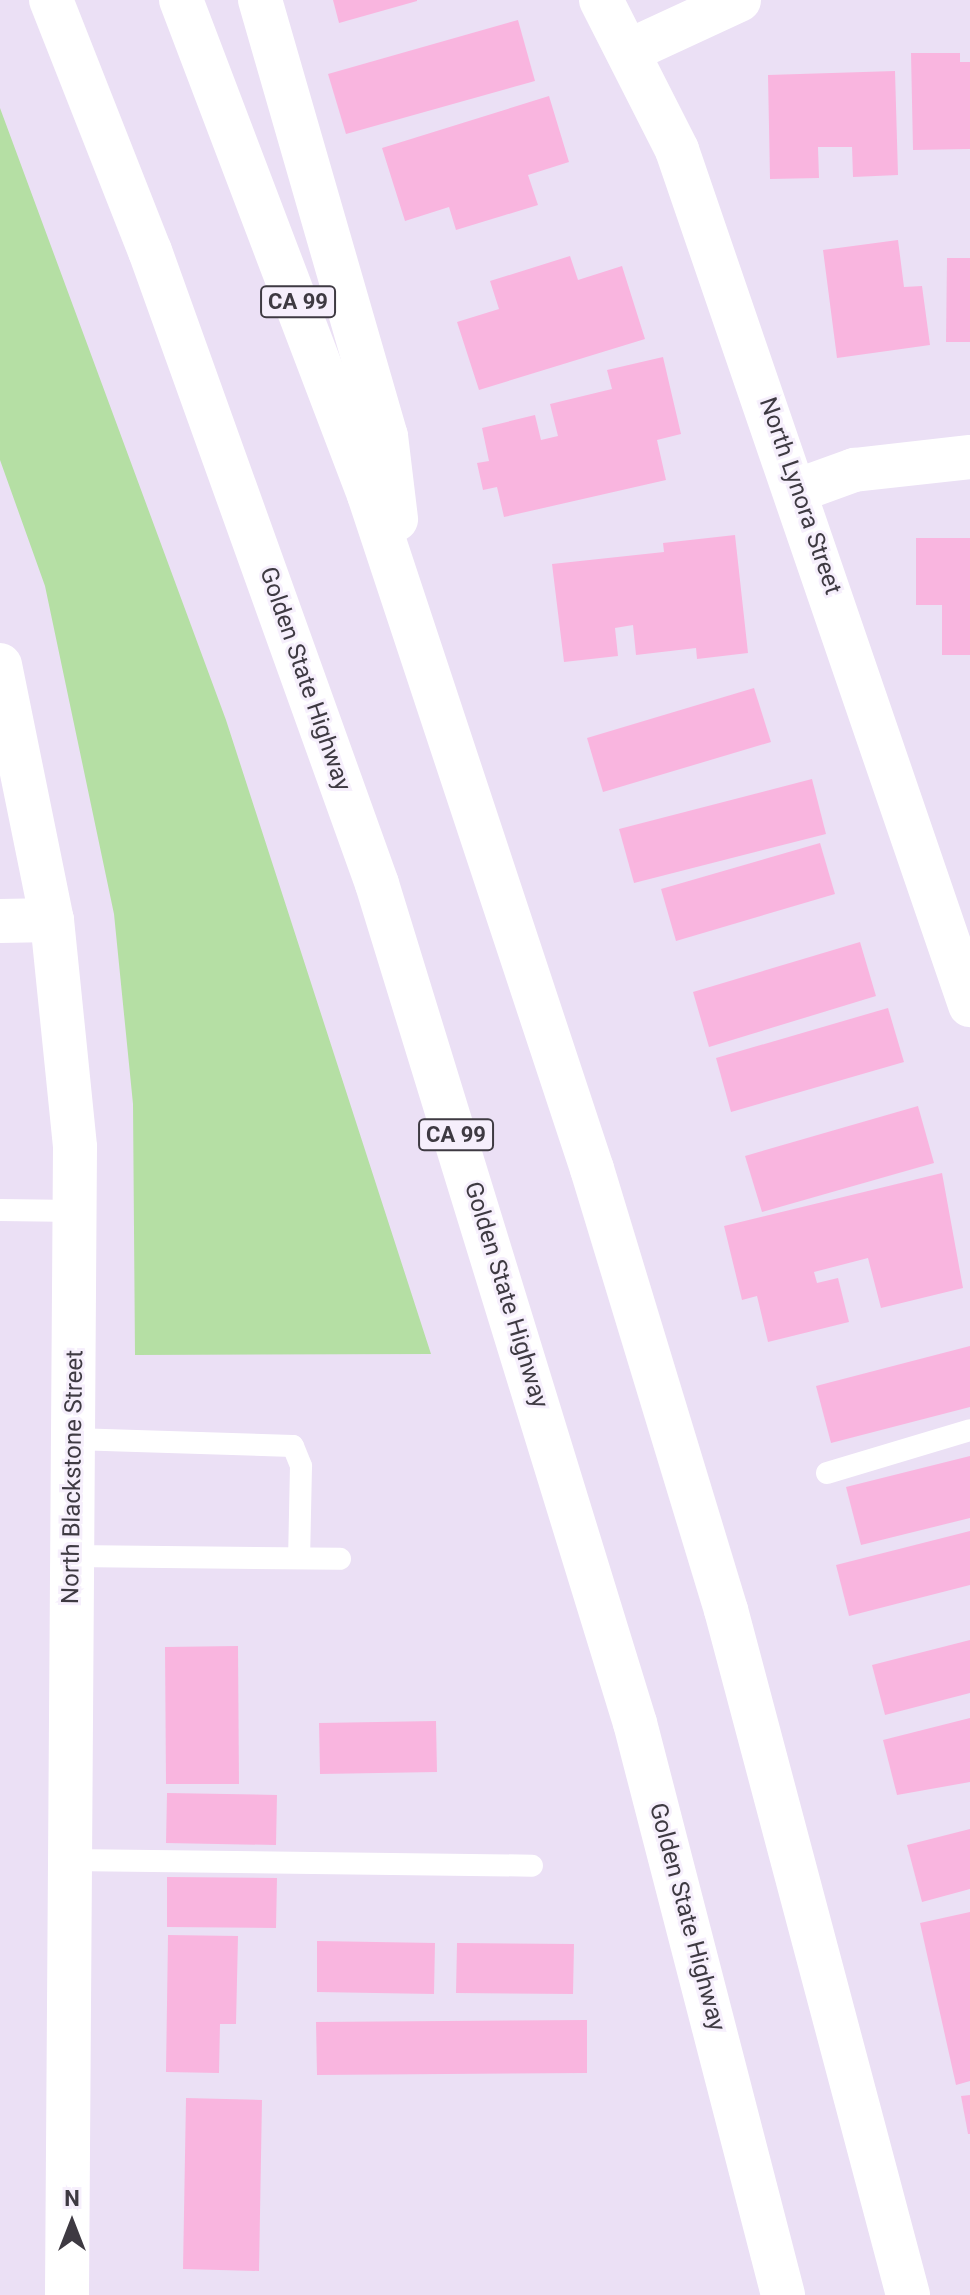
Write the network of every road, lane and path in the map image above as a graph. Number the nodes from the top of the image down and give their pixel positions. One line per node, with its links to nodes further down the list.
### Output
1 (51, 0): 25 (main road, Golden State Highway / CA 99)
2 (181, 0): 9 (main road, CA 99)
3 (260, 0): 9 (main road)
4 (601, 0): 6 (main road, North Lynora Street)
5 (739, 0): 6 (main road)
6 (631, 50): 8 (main road, North Lynora Street)
7 (970, 457): 8 (main road)
8 (799, 490): 13 (main road, North Lynora Street)
9 (406, 607): 26 (main road, CA 99)
10 (0, 665): 11 (main road, North Blackstone Street)
11 (52, 920): 12 (main road); 15 (main road, North Blackstone Street)
12 (0, 921)
13 (969, 1000)
14 (0, 1210): 15 (lane)
15 (76, 1211): 17 (main road, North Blackstone Street)
16 (970, 1430): 18 (lane)
17 (73, 1439): 19 (main road, North Blackstone Street); 20 (lane)
18 (827, 1473)
19 (72, 1556): 20 (lane); 22 (main road, North Blackstone Street)
20 (299, 1558): 21 (lane)
21 (340, 1559)
22 (69, 1860): 23 (lane); 24 (main road, North Blackstone Street)
23 (532, 1866)
24 (67, 2295)
25 (783, 2295)
26 (908, 2295)

